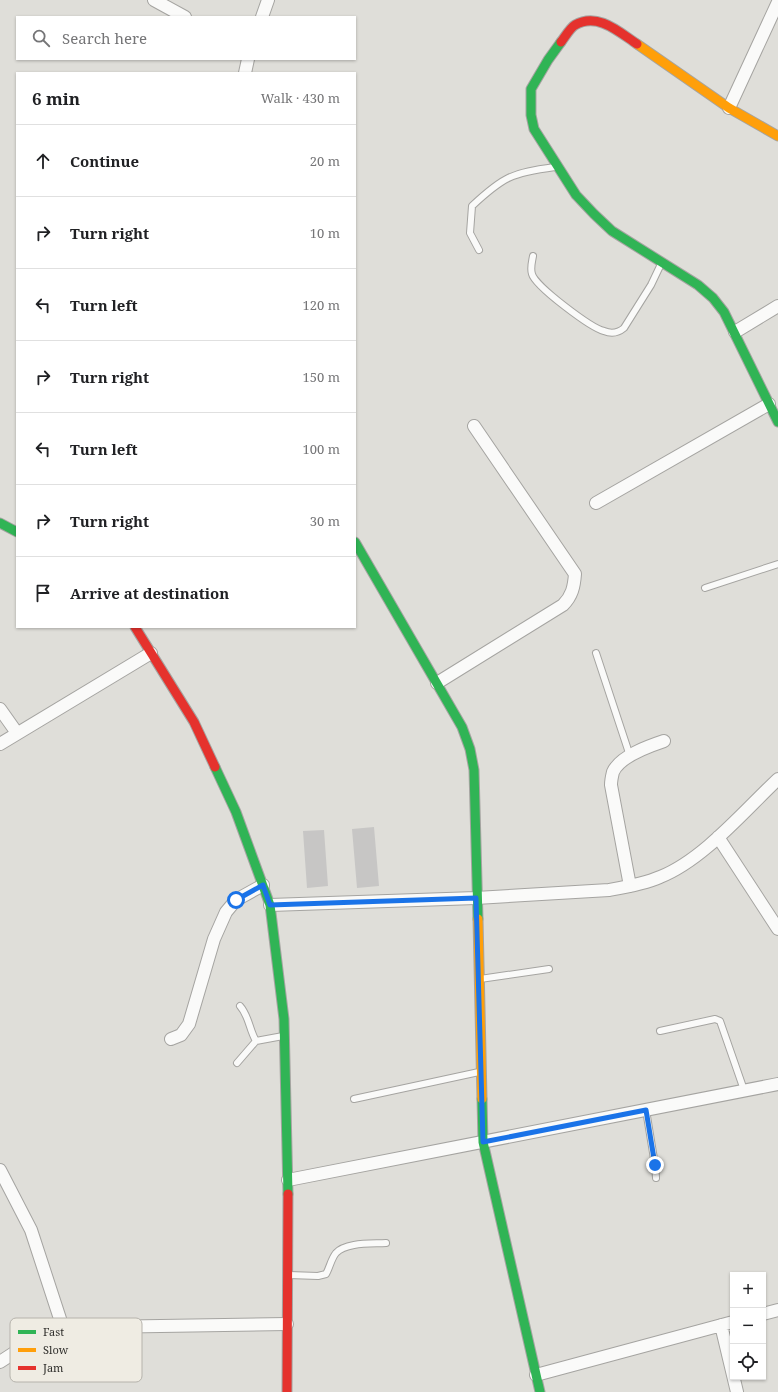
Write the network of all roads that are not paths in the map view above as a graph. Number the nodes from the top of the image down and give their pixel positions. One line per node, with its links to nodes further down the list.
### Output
1 (154, 0): 4 (street)
2 (268, 0): 5 (street)
3 (778, 2): 8 (street)
4 (183, 16)
5 (262, 16)
6 (248, 60): 7 (street)
7 (245, 72)
8 (729, 108): 9 (street); 10 (street)
9 (778, 136)
10 (557, 167): 11 (lane); 13 (street)
11 (479, 250)
12 (533, 256): 13 (lane)
13 (662, 262): 15 (street)
14 (778, 306): 15 (street)
15 (735, 332): 16 (street)
16 (769, 404): 17 (street); 19 (street)
17 (778, 422)
18 (474, 426): 28 (street)
19 (596, 503)
20 (0, 524): 21 (street)
21 (16, 532)
22 (356, 544): 28 (street)
23 (778, 564): 24 (lane)
24 (706, 588)
25 (136, 628): 26 (street)
26 (151, 653): 30 (street); 36 (street)
27 (596, 653): 33 (lane)
28 (437, 683): 38 (street)
29 (0, 709): 30 (street)
30 (17, 732): 32 (street)
31 (664, 741): 33 (street)
32 (0, 744)
33 (630, 756): 37 (street)
34 (778, 779): 35 (street)
35 (718, 837): 37 (street); 40 (street)
36 (263, 885): 39 (street); 46 (street)
37 (630, 886): 38 (street)
38 (476, 898): 39 (street); 42 (street)
39 (270, 905): 45 (street)
40 (778, 929)
41 (549, 969): 42 (lane)
42 (479, 980): 49 (street)
43 (240, 1006): 47 (lane)
44 (660, 1031): 51 (lane)
45 (285, 1036): 47 (lane); 57 (street)
46 (171, 1039)
47 (256, 1041): 48 (lane)
48 (237, 1063)
49 (481, 1072): 52 (lane); 54 (street)
50 (778, 1084): 51 (street)
51 (744, 1090): 53 (street)
52 (354, 1098)
53 (646, 1110): 54 (street); 56 (lane)
54 (483, 1142): 57 (street); 69 (street)
55 (0, 1170): 62 (street)
56 (656, 1178)
57 (288, 1180): 59 (street)
58 (386, 1243): 59 (lane)
59 (288, 1275): 64 (street)
60 (778, 1310): 61 (street)
61 (766, 1313)
62 (60, 1318)
63 (730, 1323): 65 (street)
64 (287, 1324): 66 (street); 70 (street)
65 (721, 1325): 69 (street); 72 (street)
66 (142, 1326)
67 (10, 1355): 68 (street)
68 (0, 1362)
69 (536, 1375): 71 (street)
70 (286, 1392)
71 (540, 1392)
72 (737, 1392)

